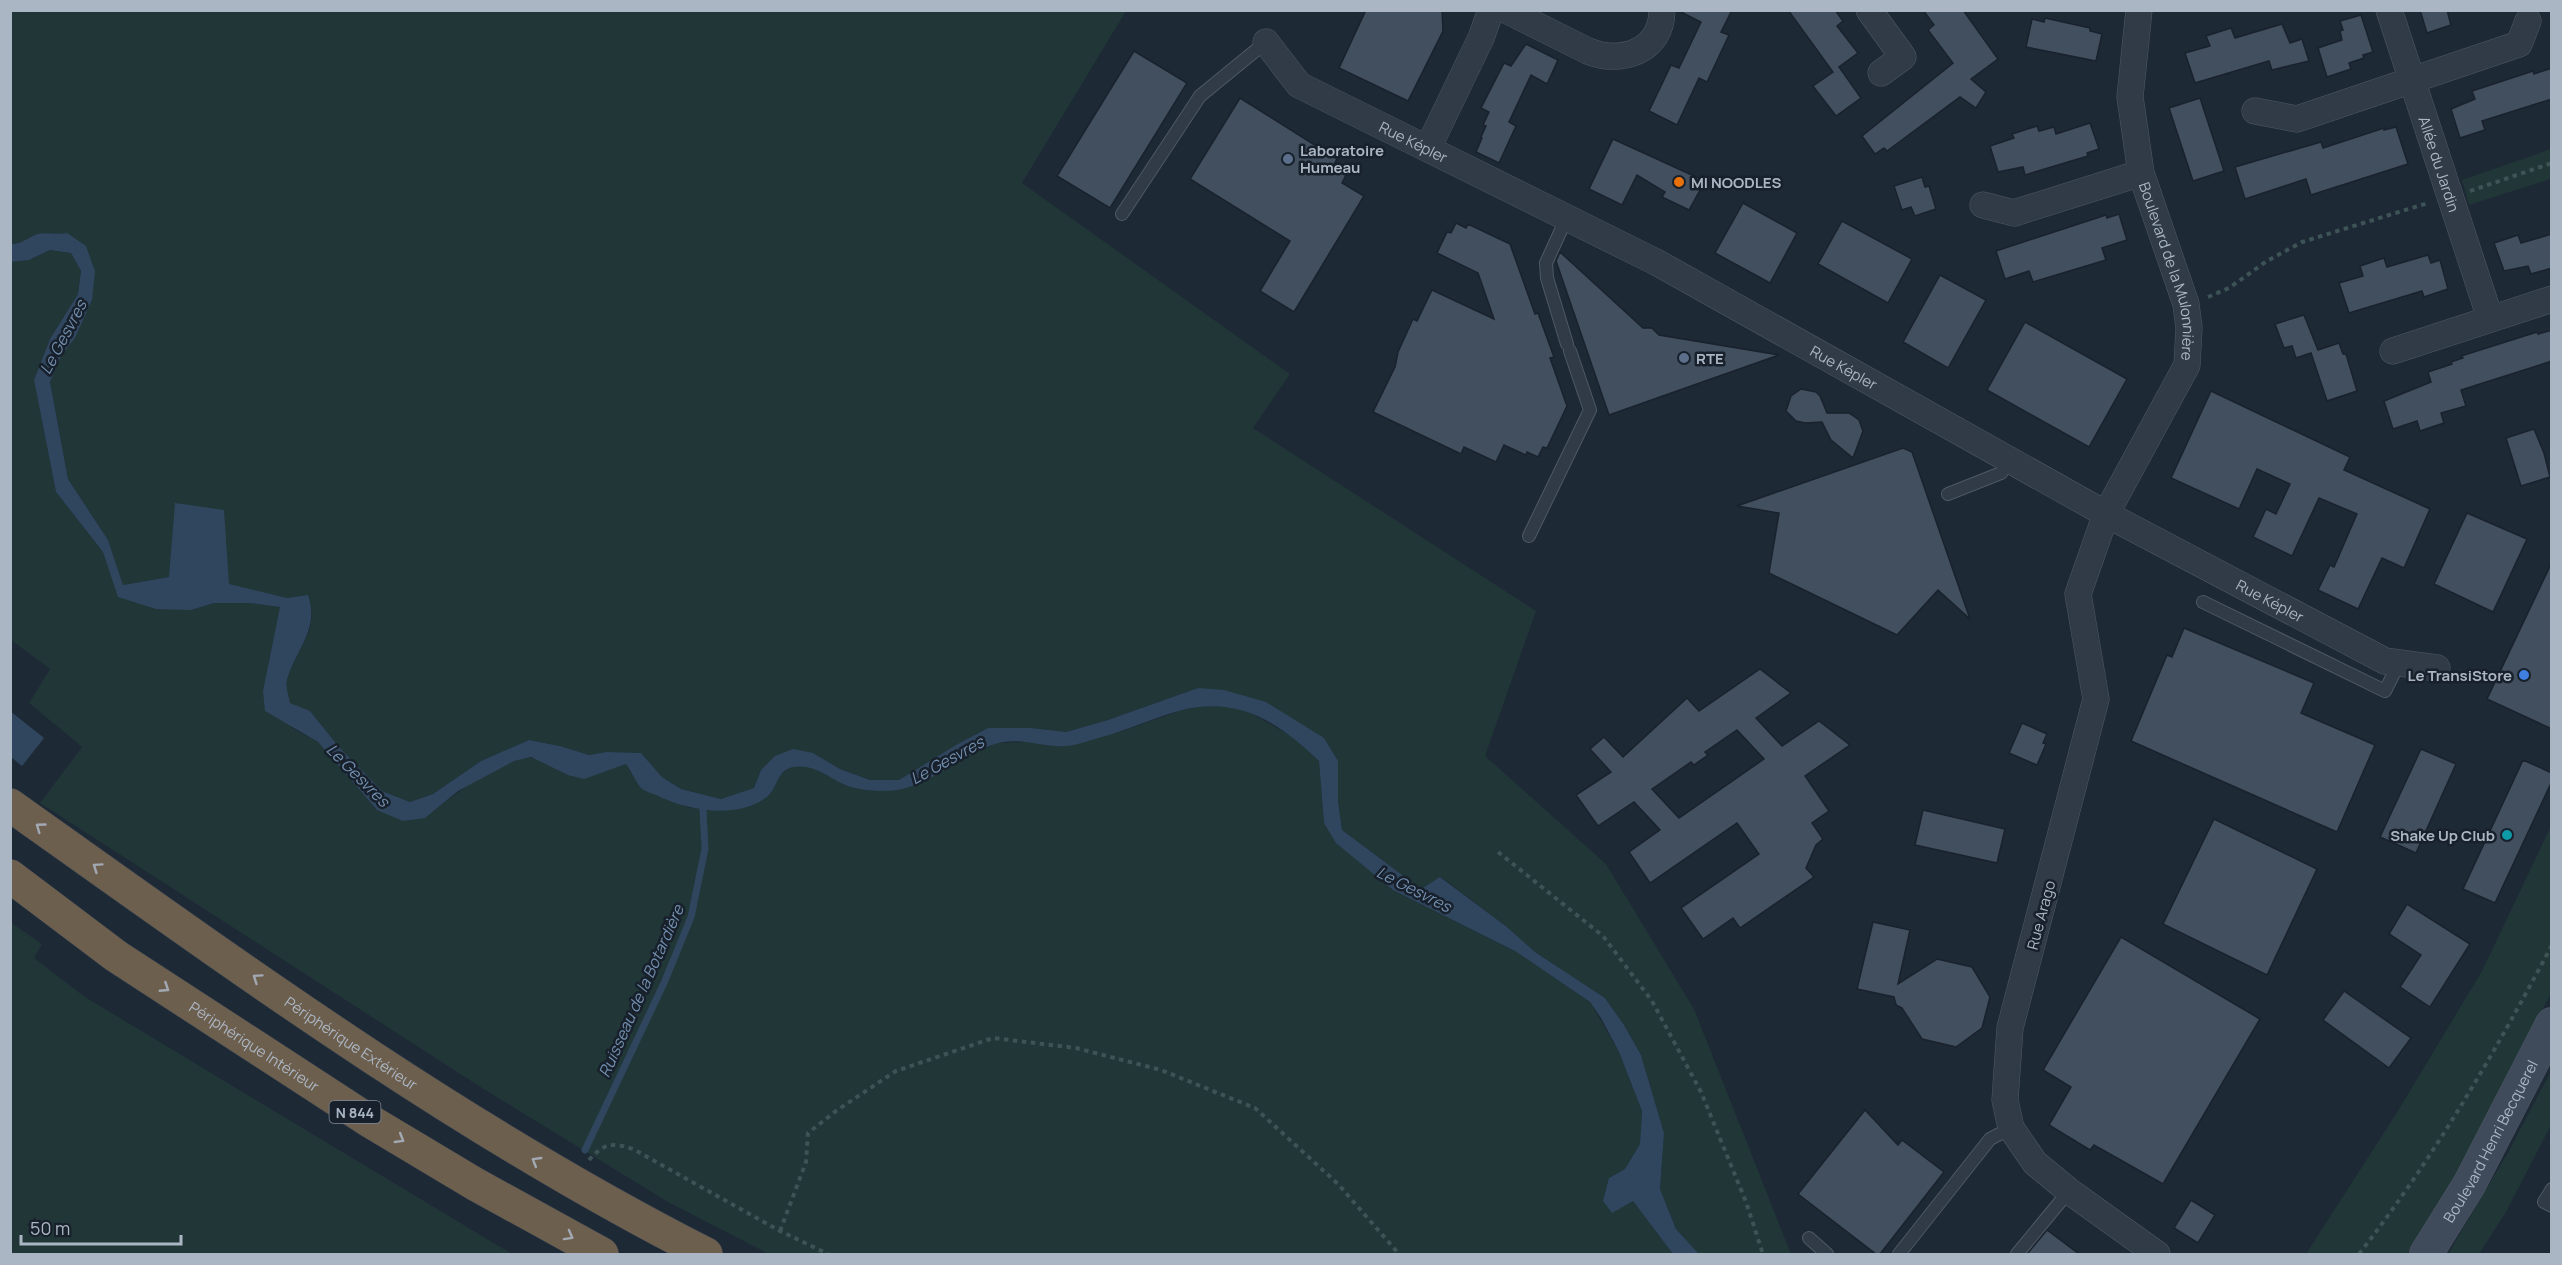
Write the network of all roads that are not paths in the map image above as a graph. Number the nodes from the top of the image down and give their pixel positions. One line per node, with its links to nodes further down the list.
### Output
1 (1491, 10): 12 (street)
2 (1506, 10): 3 (street)
3 (1662, 10)
4 (1869, 10): 9 (street)
5 (2389, 10): 10 (street, Allée du Jardin)
6 (2133, 12): 13 (street, Boulevard de la Mulonnière)
7 (2528, 21): 10 (street)
8 (1266, 42): 12 (street, Rue Képler); 15 (lane)
9 (1881, 73)
10 (2411, 81): 11 (street); 18 (street, Allée du Jardin)
11 (2255, 111)
12 (1428, 148): 16 (street, Rue Képler)
13 (2141, 173): 14 (street); 22 (street, Boulevard de la Mulonnière)
14 (1983, 205)
15 (1122, 214)
16 (1567, 217): 20 (street, Rue Képler); 23 (lane)
17 (2552, 299): 18 (street)
18 (2490, 318): 19 (street)
19 (2393, 351)
20 (2010, 460): 21 (lane); 22 (street, Rue Képler)
21 (1948, 494)
22 (2106, 514): 25 (street, Rue Képler); 32 (street, Rue Arago)
23 (1529, 536)
24 (2203, 602): 25 (lane)
25 (2399, 663): 26 (street, Rue Képler)
26 (2438, 668)
27 (10, 805): 38 (highway, Périphérique Extérieur, one-way to 27)
28 (10, 876): 30 (highway, Périphérique Intérieur / N 844)
29 (10, 900): 30 (highway)
30 (116, 956): 37 (highway, Périphérique Intérieur / N 844, one-way to 37)
31 (2552, 1024): 43 (main road, Boulevard Henri Becquerel)
32 (2011, 1128): 34 (street, Rue Arago); 40 (lane)
33 (2552, 1189): 35 (lane)
34 (2069, 1191): 41 (lane); 42 (street, Rue Arago)
35 (2552, 1206)
36 (1809, 1238): 39 (lane)
37 (602, 1254)
38 (706, 1254)
39 (1827, 1254)
40 (1899, 1254)
41 (2017, 1254)
42 (2157, 1254)
43 (2426, 1254)

